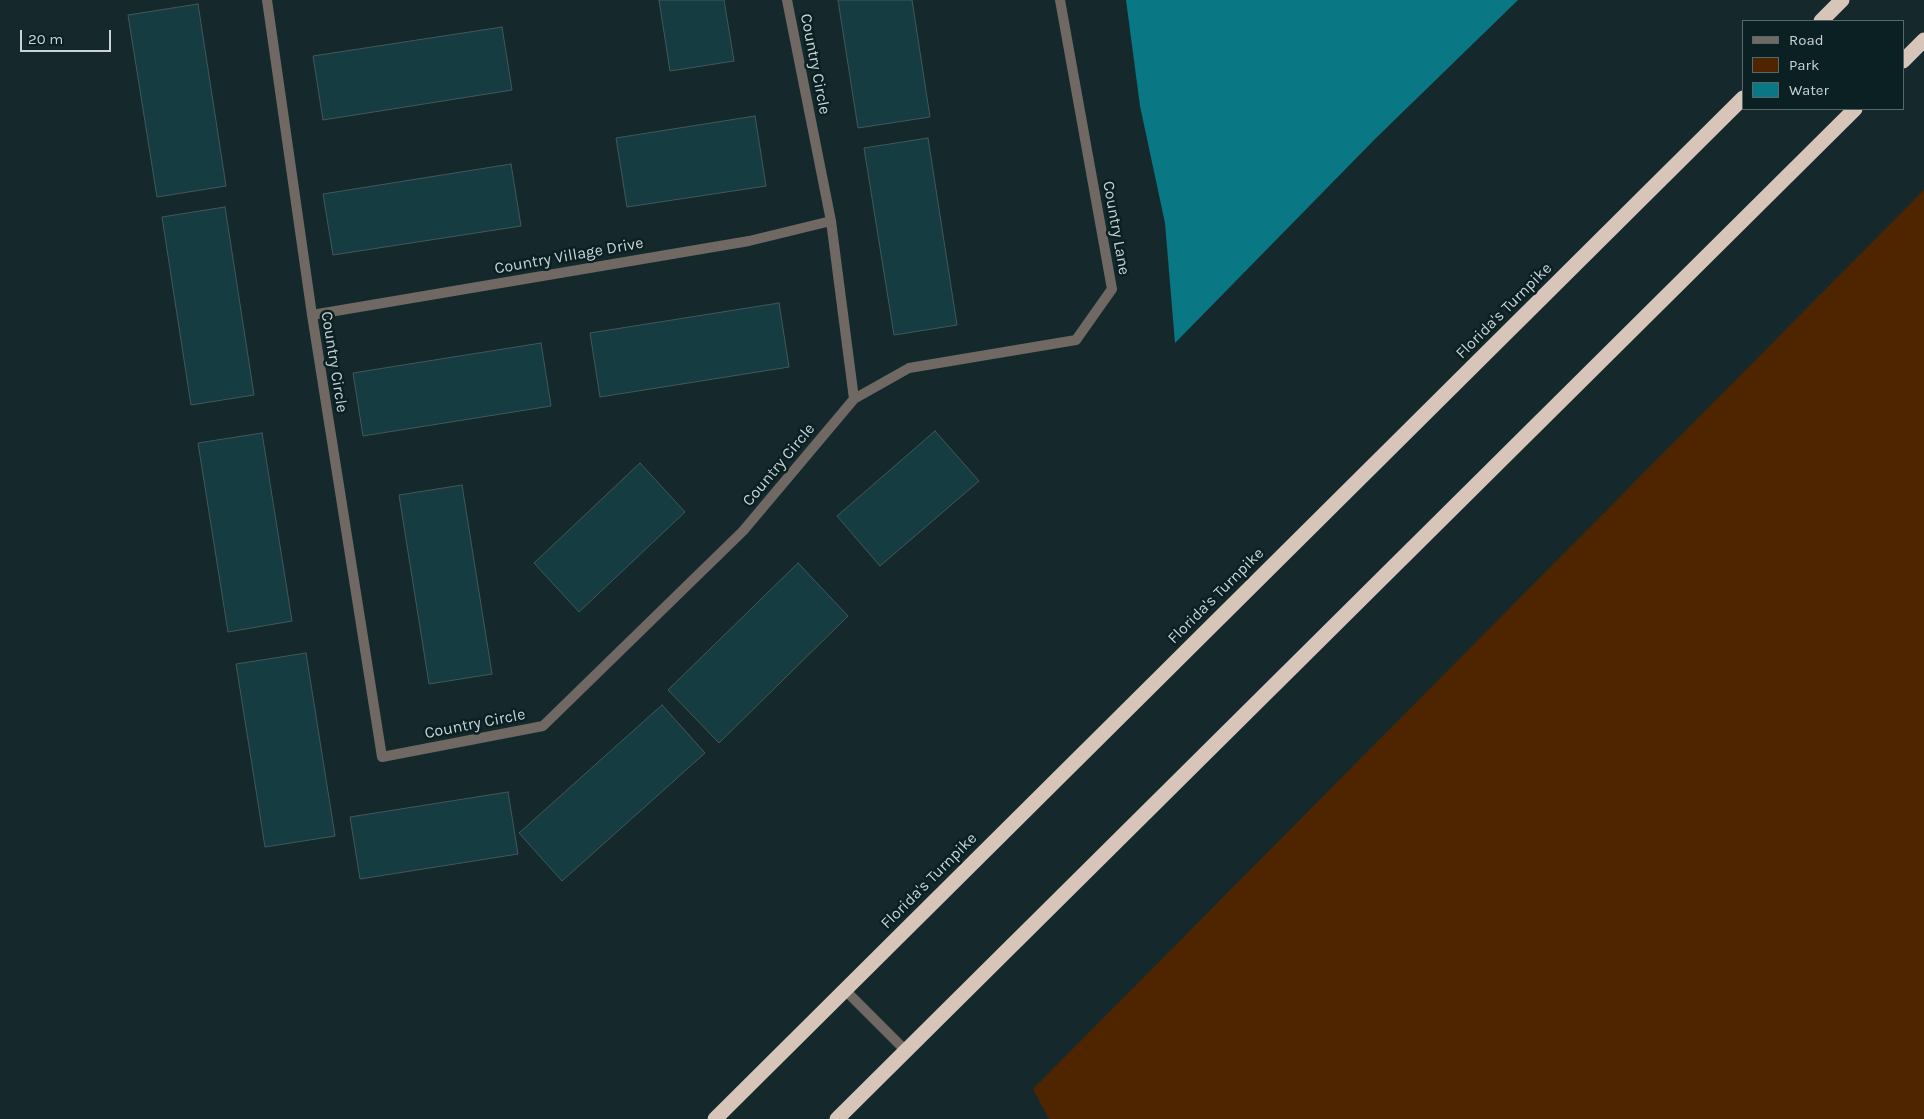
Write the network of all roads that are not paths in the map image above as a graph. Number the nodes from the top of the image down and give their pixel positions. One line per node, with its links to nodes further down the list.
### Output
1 (267, 0): 11 (street, Country Circle)
2 (787, 0): 10 (street, Country Circle)
3 (1060, 0): 12 (street, Country Lane)
4 (1842, 0): 5 (highway)
5 (1822, 20)
6 (1924, 40): 7 (highway)
7 (1904, 60)
8 (1742, 99): 13 (highway, Florida's Turnpike)
9 (1854, 110): 14 (highway)
10 (831, 221): 11 (street, Country Village Drive); 12 (street, Country Circle)
11 (312, 315): 12 (street, Country Circle)
12 (854, 399)
13 (844, 989): 14 (street); 15 (highway, Florida's Turnpike)
14 (905, 1050): 16 (highway)
15 (715, 1119)
16 (837, 1119)

